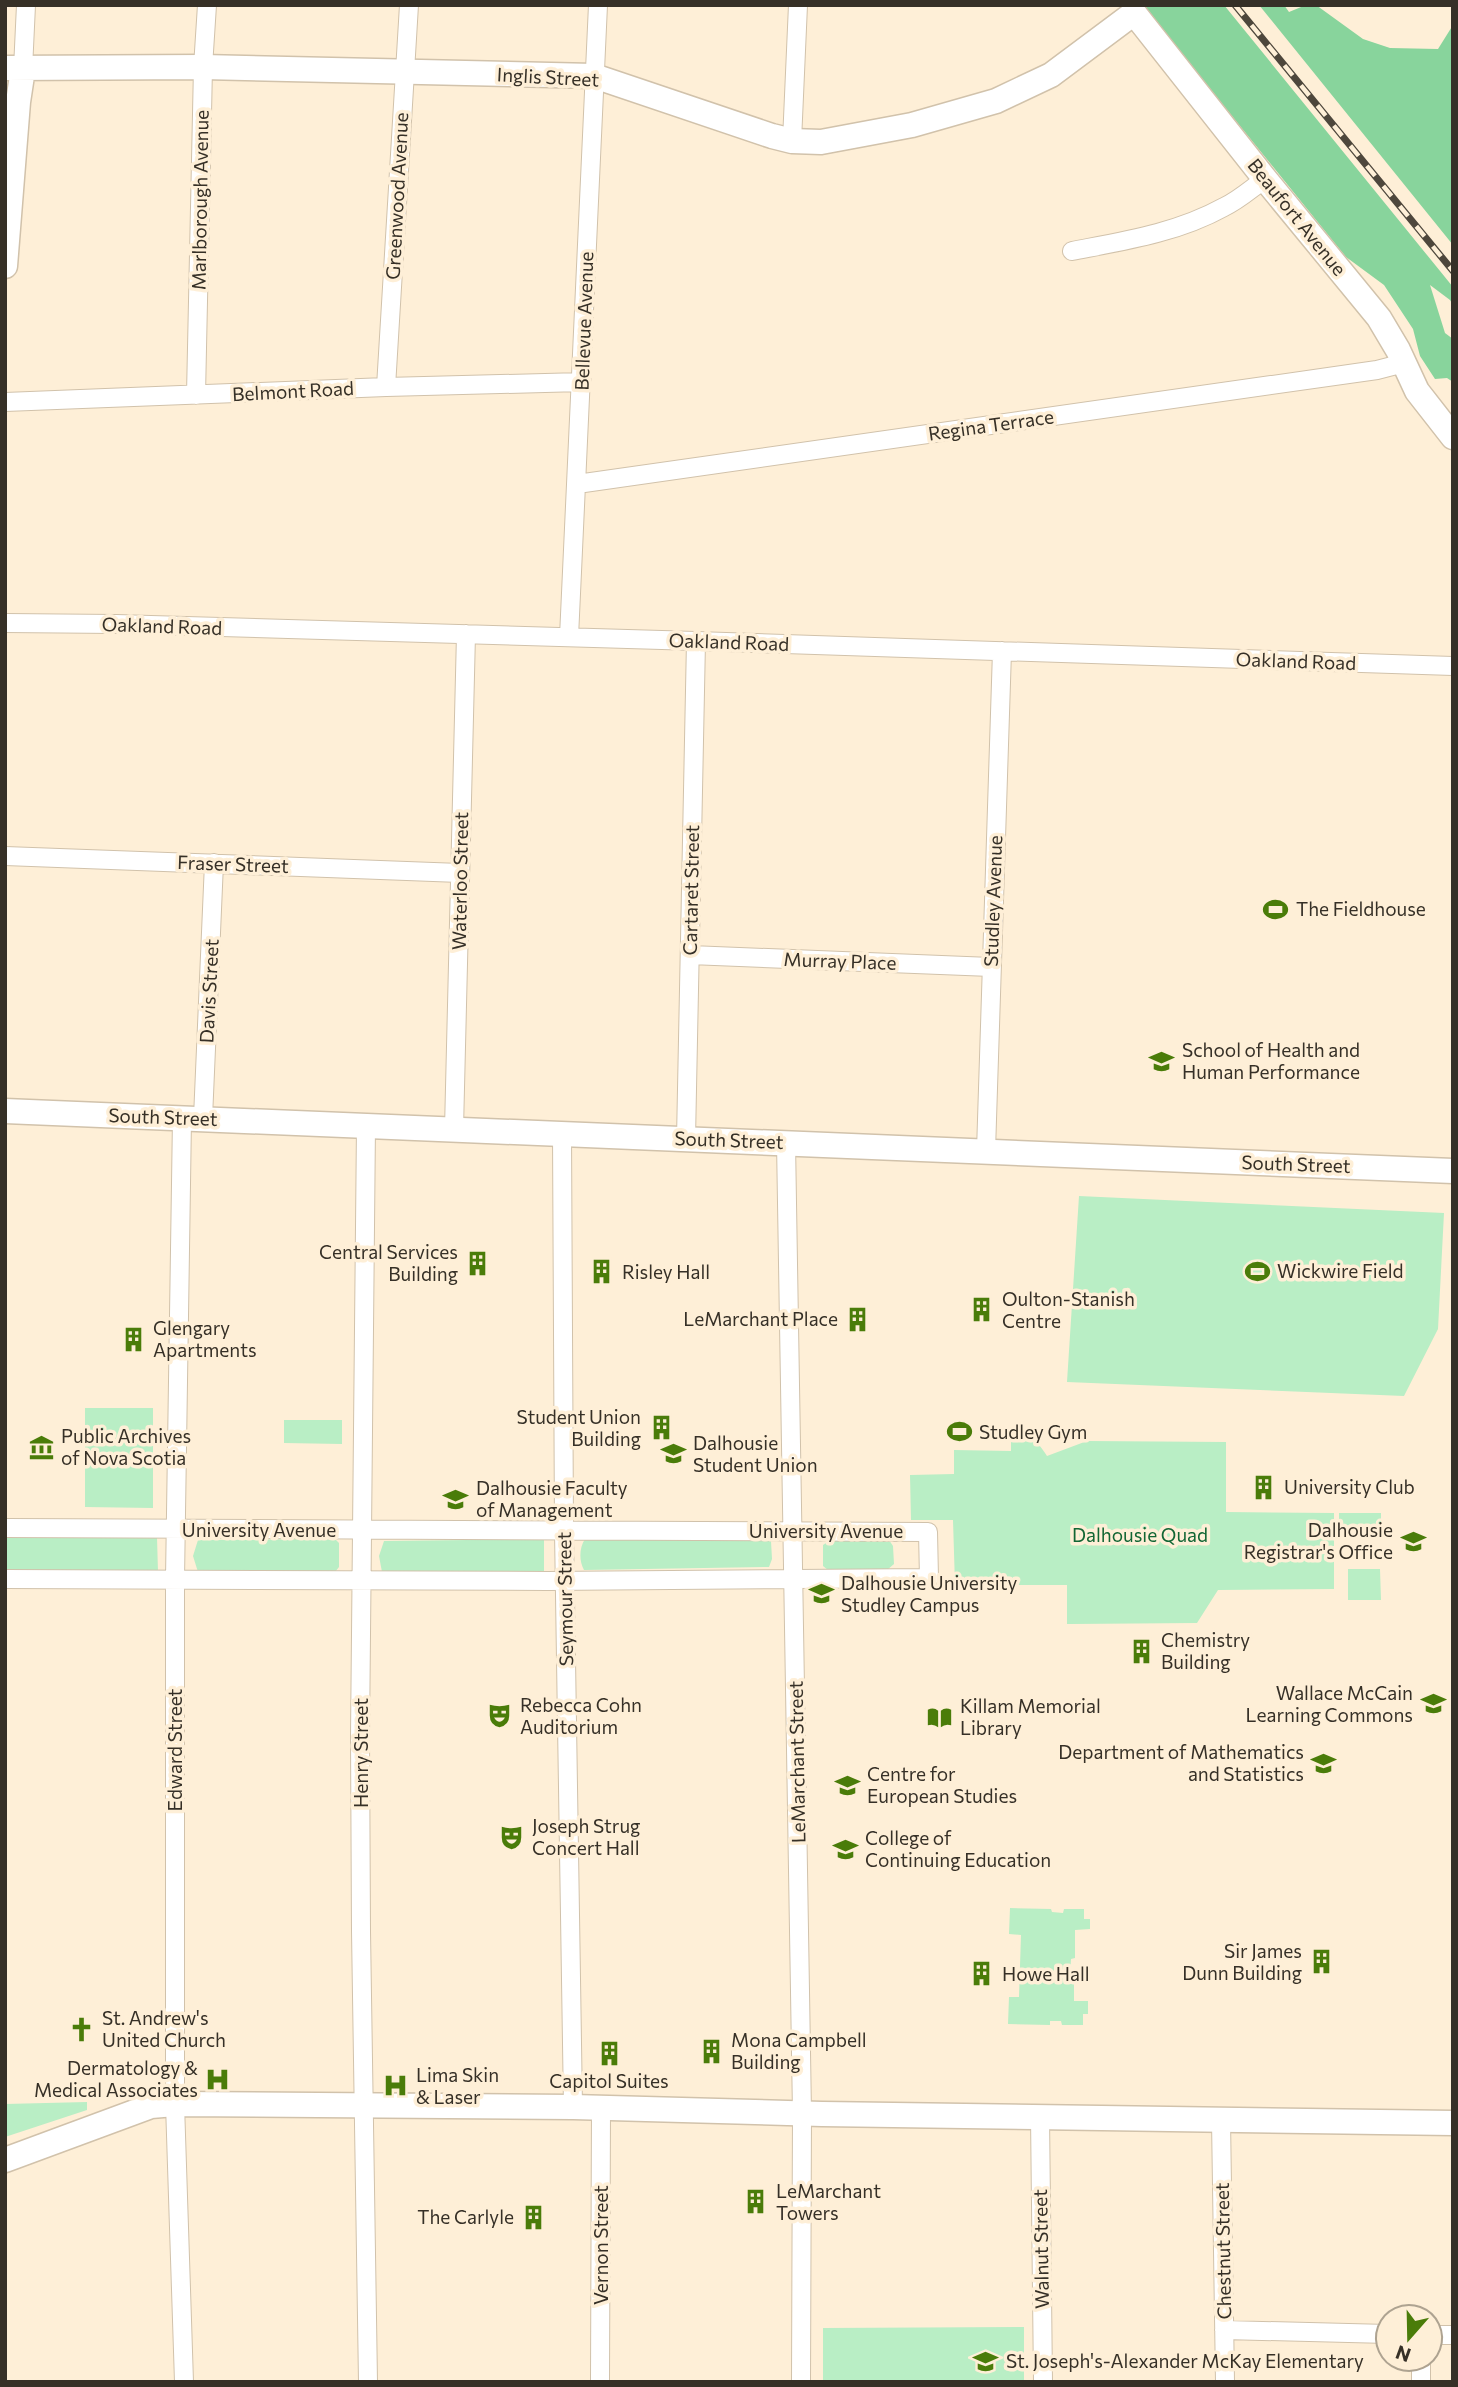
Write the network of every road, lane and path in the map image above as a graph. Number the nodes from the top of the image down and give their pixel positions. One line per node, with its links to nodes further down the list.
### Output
1 (26, 5): 8 (street)
2 (207, 5): 7 (street, Marlborough Avenue)
3 (409, 5): 9 (street, Greenwood Avenue)
4 (598, 5): 10 (street, Bellevue Avenue)
5 (798, 5): 11 (street)
6 (1131, 9): 11 (street, Inglis Street); 12 (street, Beaufort Avenue)
7 (203, 66): 8 (street, Inglis Street); 9 (street, Inglis Street); 18 (street, Marlborough Avenue)
8 (14, 69): 14 (street)
9 (405, 72): 10 (street, Inglis Street); 17 (street, Greenwood Avenue)
10 (594, 76): 11 (street, Inglis Street); 16 (street, Bellevue Avenue)
11 (792, 141)
12 (1265, 179): 13 (street); 15 (street, Beaufort Avenue)
13 (1072, 251)
14 (5, 266)
15 (1404, 363): 20 (street, Beaufort Avenue); 21 (street, Regina Terrace)
16 (582, 382): 17 (street, Belmont Road); 21 (street, Bellevue Avenue)
17 (386, 387): 18 (street, Belmont Road)
18 (196, 395): 19 (street, Belmont Road)
19 (5, 402)
20 (1453, 437)
21 (577, 484): 24 (street, Bellevue Avenue)
22 (5, 623): 23 (street, Oakland Road)
23 (466, 634): 24 (street, Oakland Road); 30 (street, Waterloo Street)
24 (569, 637): 25 (street, Oakland Road)
25 (696, 641): 26 (street, Oakland Road); 31 (street, Cartaret Street)
26 (1002, 651): 27 (street, Oakland Road); 32 (street, Studley Avenue)
27 (1453, 666)
28 (5, 856): 29 (street, Fraser Street)
29 (214, 863): 30 (street, Fraser Street); 34 (street, Davis Street)
30 (460, 873): 36 (street, Waterloo Street)
31 (690, 955): 32 (street, Murray Place); 38 (street, Cartaret Street)
32 (991, 967): 40 (street, Studley Avenue)
33 (5, 1111): 34 (street, South Street)
34 (193, 1118): 35 (street, South Street); 43 (street, Edward Street)
35 (366, 1125): 36 (street, South Street); 44 (street, Henry Street)
36 (454, 1129): 37 (street, South Street)
37 (562, 1133): 38 (street, South Street); 45 (street, Seymour Street)
38 (686, 1139): 39 (street, South Street)
39 (786, 1142): 40 (street, South Street); 46 (street, LeMarchant Street)
40 (986, 1151): 41 (street, South Street)
41 (1453, 1171)
42 (5, 1528): 43 (street, University Avenue)
43 (176, 1530): 44 (street, University Avenue); 48 (street, Edward Street)
44 (361, 1530): 45 (street, University Avenue); 49 (street, Henry Street)
45 (564, 1531): 46 (street, University Avenue); 50 (street, Seymour Street)
46 (793, 1532): 51 (street, LeMarchant Street); 51 (street, University Avenue)
47 (5, 1579): 48 (street, University Avenue)
48 (175, 1579): 49 (street, University Avenue); 52 (street, Edward Street)
49 (361, 1580): 50 (street, University Avenue); 53 (street, Henry Street)
50 (565, 1581): 51 (street, University Avenue); 54 (street, Seymour Street)
51 (794, 1581): 56 (street, LeMarchant Street)
52 (175, 2104): 53 (street); 60 (street); 63 (street, Edward Street)
53 (363, 2105): 54 (street); 64 (street, Henry Street)
54 (573, 2107): 55 (street)
55 (601, 2108): 56 (street); 65 (street, Vernon Street)
56 (802, 2113): 57 (street); 66 (street, LeMarchant Street)
57 (1040, 2116): 58 (street); 67 (street, Walnut Street)
58 (1221, 2120): 59 (street); 61 (street, Chestnut Street)
59 (1453, 2123)
60 (5, 2161)
61 (1224, 2330): 62 (street); 68 (street, Chestnut Street)
62 (1374, 2334)
63 (184, 2382)
64 (368, 2382)
65 (600, 2382)
66 (801, 2382)
67 (1043, 2382)
68 (1225, 2382)

